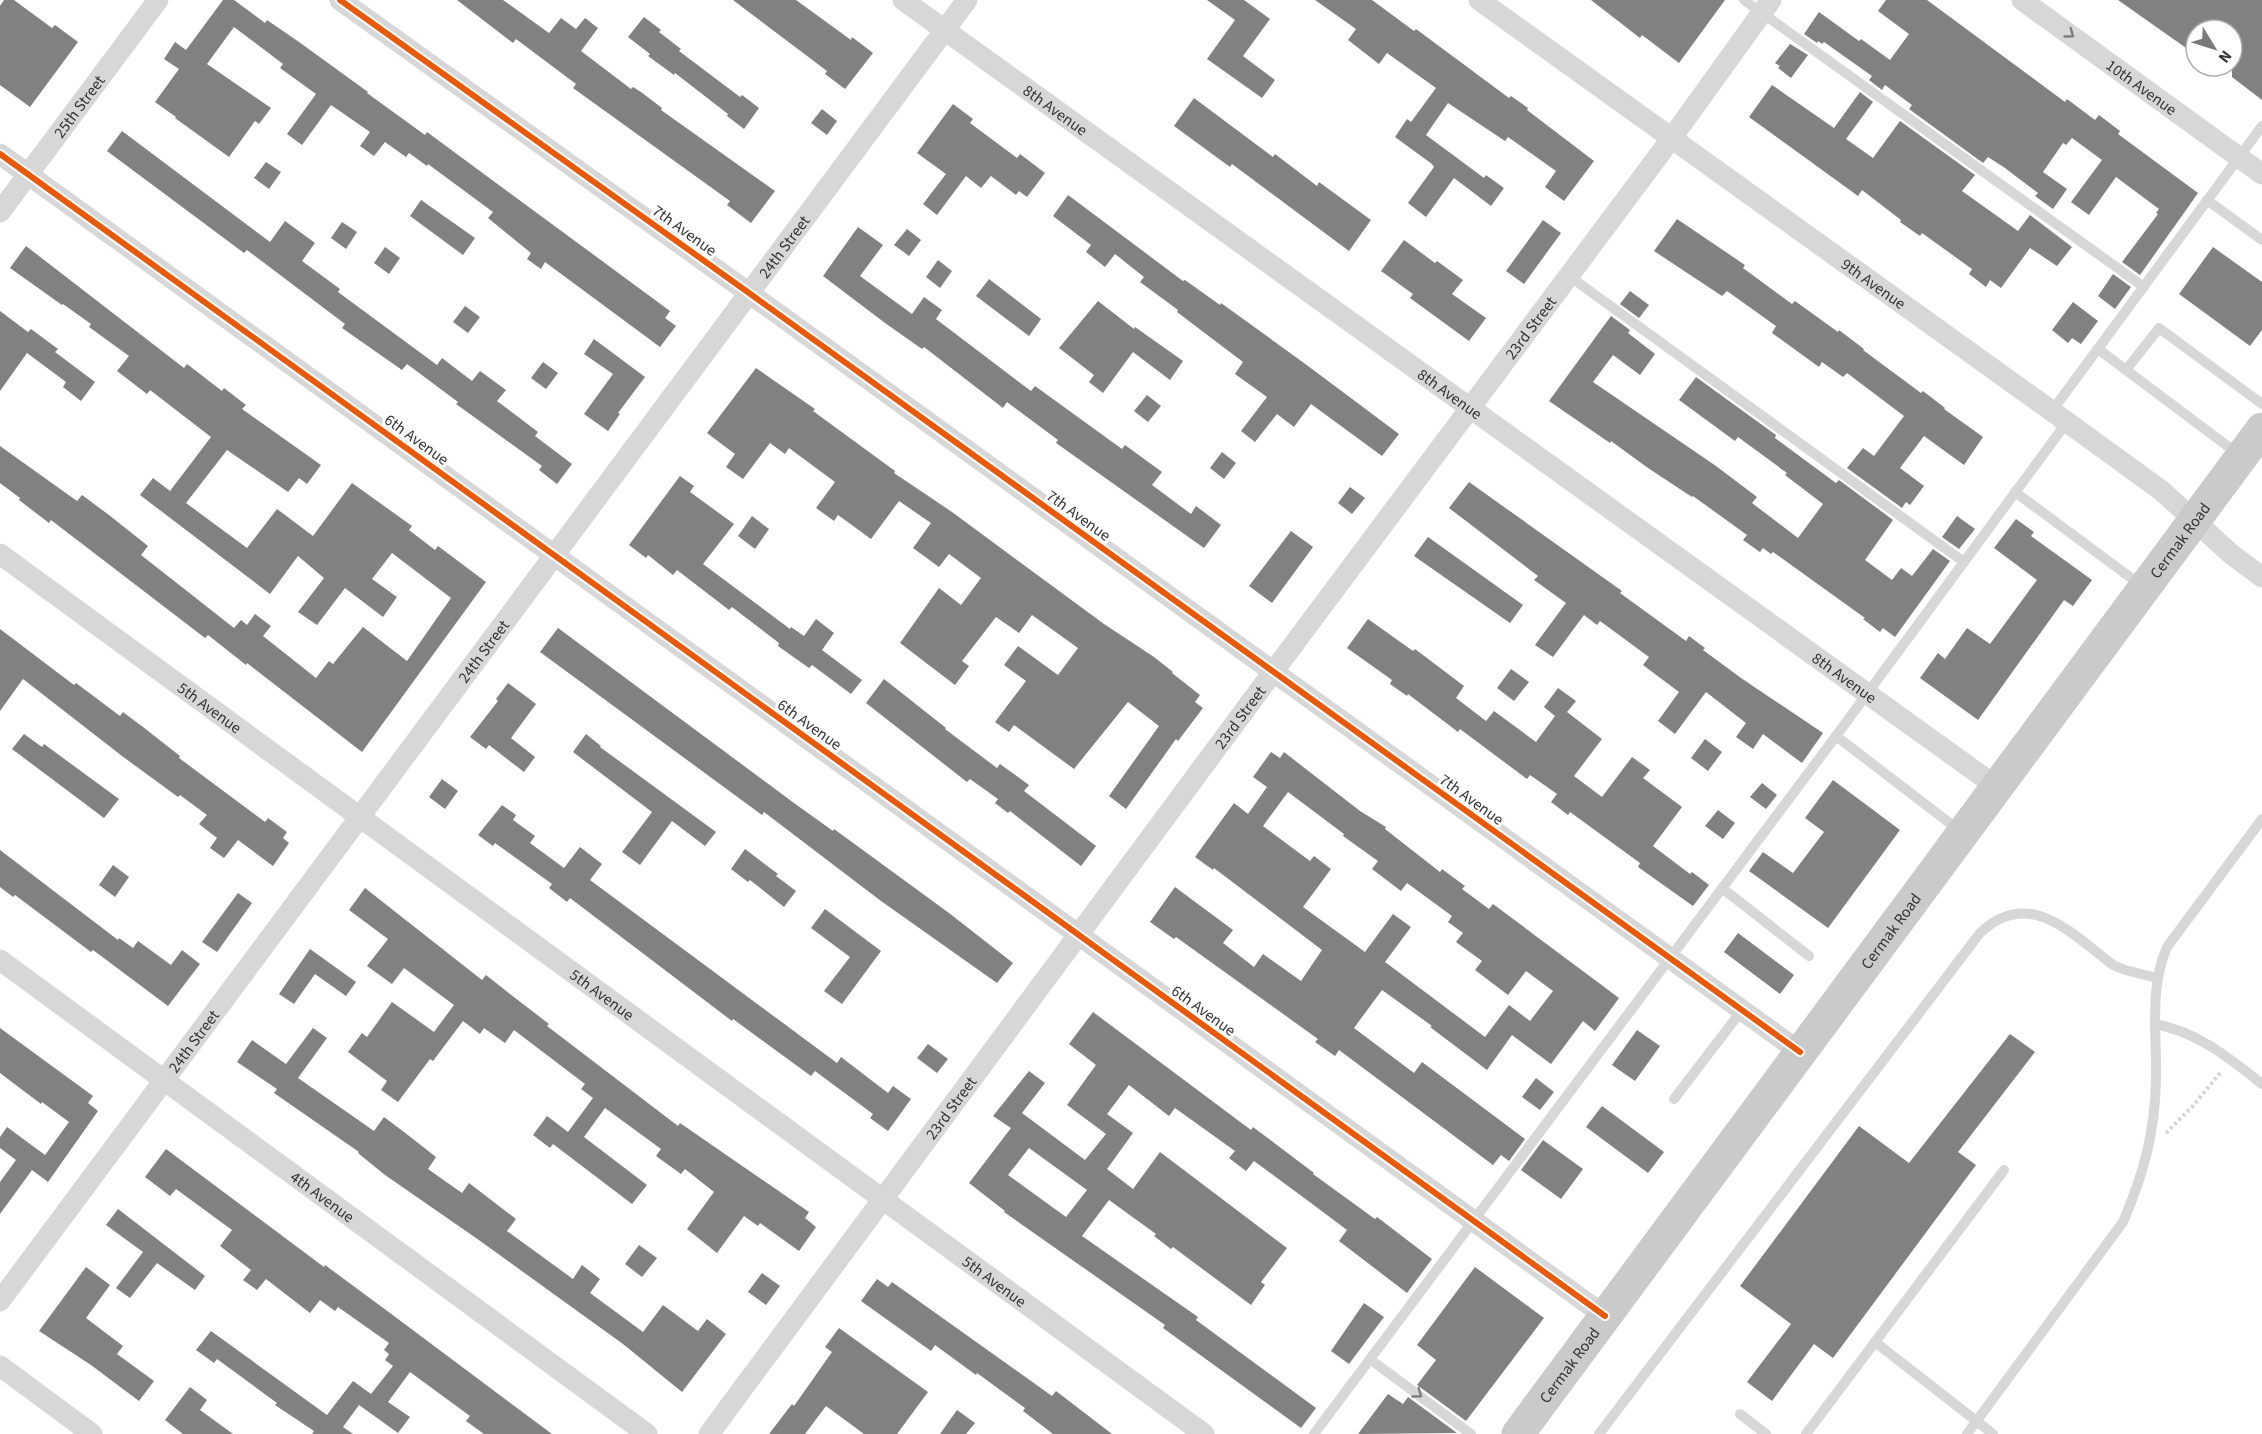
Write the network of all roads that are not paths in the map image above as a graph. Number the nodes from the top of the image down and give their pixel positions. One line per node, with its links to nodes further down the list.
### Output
1 (158, 0): 14 (street, 25th Street)
2 (340, 0): 21 (street, 7th Avenue)
3 (903, 0): 9 (street, 8th Avenue)
4 (967, 0): 9 (street, 24th Street)
5 (1479, 0): 11 (street, 9th Avenue)
6 (1744, 0): 8 (lane)
7 (2022, 0): 13 (street, 10th Avenue, one-way to 13)
8 (1766, 7): 11 (street, 23rd Street); 20 (lane)
9 (945, 30): 21 (street, 24th Street); 25 (street, 8th Avenue)
10 (2262, 126): 13 (lane)
11 (1671, 139): 19 (street, 23rd Street); 26 (street, 9th Avenue)
12 (0, 154): 14 (street, 6th Avenue)
13 (2239, 158): 15 (street, 10th Avenue); 16 (lane)
14 (28, 174): 17 (street, 25th Street); 32 (street, 6th Avenue)
15 (2262, 174)
16 (2207, 200): 18 (lane); 20 (lane)
17 (0, 212)
18 (2262, 240)
19 (1569, 276): 25 (street, 23rd Street); 33 (lane)
20 (2144, 287): 22 (lane)
21 (750, 292): 32 (street, 24th Street); 36 (street, 7th Avenue)
22 (2098, 349): 23 (lane); 26 (lane)
23 (2126, 370): 24 (lane); 28 (lane)
24 (2262, 404)
25 (1470, 409): 36 (street, 23rd Street); 37 (street, 8th Avenue)
26 (2060, 416): 29 (lane); 30 (street, 9th Avenue)
27 (2262, 429): 28 (main road, Cermak Road)
28 (2242, 457): 30 (main road, Cermak Road)
29 (2015, 492): 33 (lane); 35 (lane)
30 (2194, 521): 34 (street, 9th Avenue); 35 (main road, Cermak Road)
31 (0, 554): 40 (street, 5th Avenue)
32 (554, 555): 40 (street, 24th Street); 44 (street, 6th Avenue)
33 (1964, 562): 37 (lane)
34 (2262, 577)
35 (2145, 588): 39 (main road, Cermak Road)
36 (1273, 672): 44 (street, 23rd Street); 46 (street, 7th Avenue)
37 (1868, 693): 38 (lane); 39 (street, 8th Avenue)
38 (1836, 736): 42 (lane); 43 (lane)
39 (1997, 787): 42 (main road, Cermak Road)
40 (359, 818): 52 (street, 24th Street); 56 (street, 5th Avenue)
41 (2262, 819): 48 (lane)
42 (1963, 833): 51 (main road, Cermak Road)
43 (1722, 888): 45 (lane); 46 (lane)
44 (1079, 936): 56 (street, 23rd Street); 57 (street, 6th Avenue)
45 (1809, 956)
46 (1670, 958): 49 (street, 7th Avenue); 57 (lane)
47 (0, 960): 52 (street, 4th Avenue)
48 (2157, 978): 50 (lane); 72 (lane)
49 (1742, 1010): 51 (street, 7th Avenue); 54 (lane)
50 (2155, 1024): 53 (lane); 64 (lane)
51 (1800, 1052): 59 (main road, Cermak Road)
52 (164, 1080): 58 (street, 24th Street); 66 (street, 4th Avenue)
53 (2262, 1084)
54 (1674, 1099)
55 (2004, 1170): 60 (lane)
56 (881, 1200): 67 (street, 23rd Street); 68 (street, 5th Avenue)
57 (1474, 1222): 59 (street, 6th Avenue); 61 (lane)
58 (0, 1301)
59 (1605, 1316): 71 (main road, Cermak Road)
60 (1875, 1342): 64 (lane); 74 (lane)
61 (1371, 1360): 69 (lane); 70 (lane, one-way to 70)
62 (0, 1366): 65 (street)
63 (1740, 1414): 73 (lane)
64 (1976, 1421): 75 (lane); 76 (lane)
65 (92, 1434)
66 (647, 1434)
67 (709, 1434)
68 (1204, 1434)
69 (1314, 1434)
70 (1471, 1434)
71 (1518, 1434)
72 (1599, 1434)
73 (1767, 1434)
74 (1806, 1434)
75 (1967, 1434)
76 (1993, 1434)

